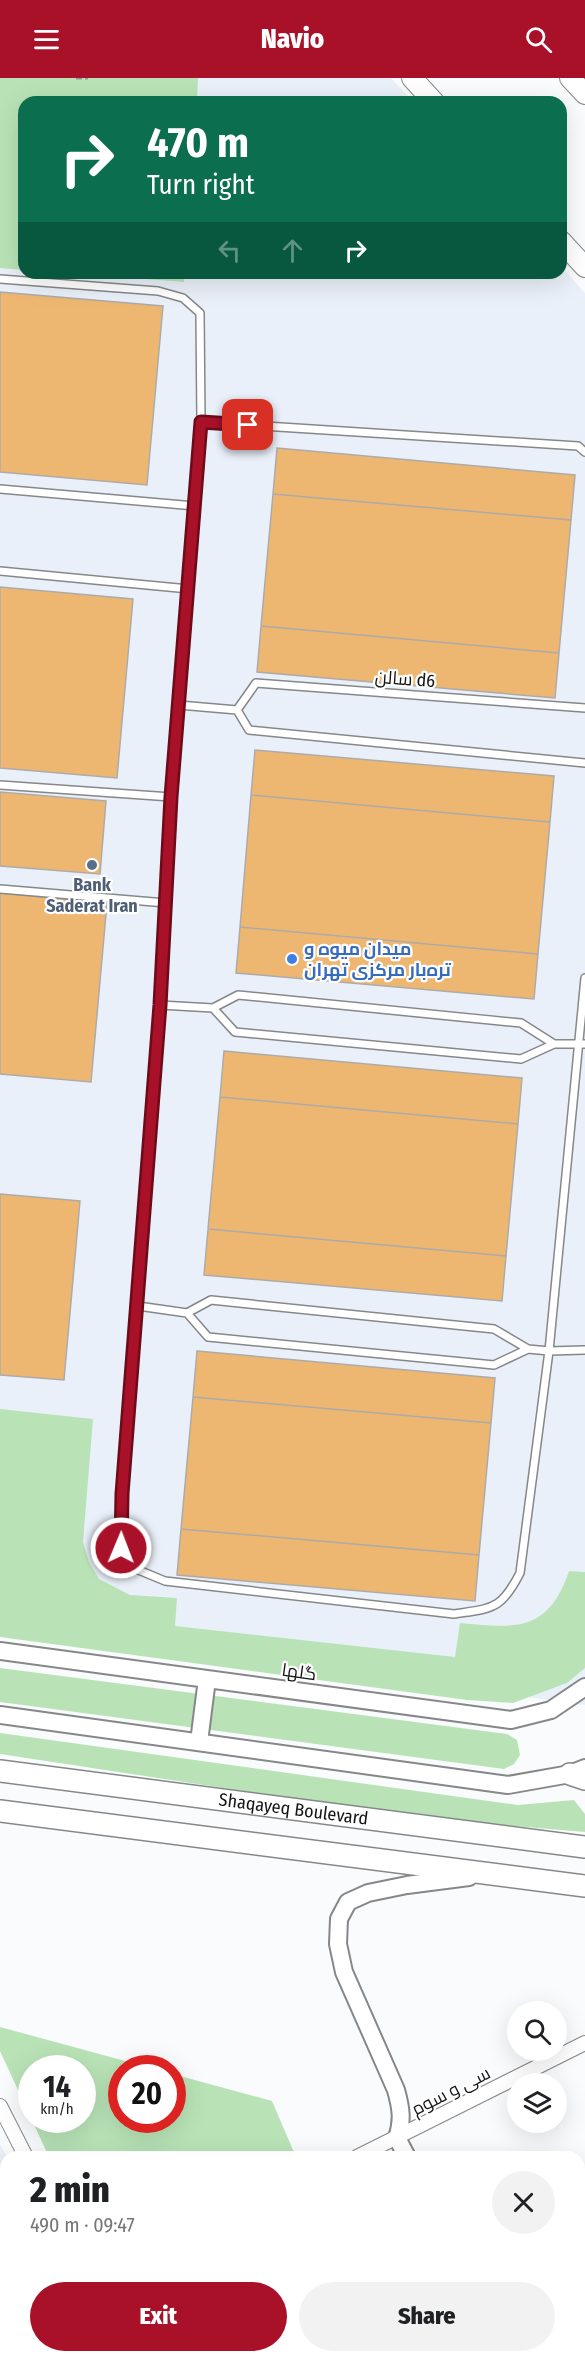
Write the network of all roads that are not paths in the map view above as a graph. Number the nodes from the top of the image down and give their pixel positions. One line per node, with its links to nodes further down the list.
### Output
1 (412, 78): 4 (main road)
2 (570, 78): 3 (main road)
3 (585, 94)
4 (428, 96)
5 (567, 247): 6 (main road)
6 (585, 267)
7 (0, 279): 8 (lane)
8 (201, 422): 9 (lane); 11 (lane)
9 (585, 452)
10 (0, 489): 11 (lane)
11 (195, 506): 13 (lane)
12 (0, 571): 13 (lane)
13 (189, 589): 14 (lane)
14 (179, 705): 16 (lane); 19 (lane)
15 (585, 708): 16 (lane, سالن d6)
16 (237, 710): 17 (lane)
17 (585, 763)
18 (0, 785): 19 (lane)
19 (171, 797): 21 (lane)
20 (0, 889): 21 (lane)
21 (166, 903): 23 (lane)
22 (585, 978): 25 (lane)
23 (160, 1005): 24 (lane); 27 (lane)
24 (213, 1008): 26 (lane); 26 (lane)
25 (581, 1043): 26 (lane); 31 (lane)
26 (554, 1044)
27 (138, 1306): 28 (lane); 31 (lane)
28 (187, 1313): 29 (lane); 29 (lane)
29 (528, 1349): 31 (lane)
30 (585, 1350): 31 (lane)
31 (549, 1351)
32 (0, 1651): 33 (street, گلها)
33 (207, 1679): 34 (street, گلها); 36 (street)
34 (585, 1687)
35 (0, 1715): 36 (street)
36 (199, 1742): 38 (street)
37 (0, 1771): 40 (main road, Shaqayeq Boulevard)
38 (580, 1774)
39 (0, 1811): 41 (main road)
40 (584, 1846)
41 (504, 1875): 42 (main road); 45 (street)
42 (585, 1886)
43 (585, 2043): 45 (street, سی و سوم)
44 (0, 2106): 46 (street)
45 (397, 2138): 47 (street, سی و سوم); 48 (street)
46 (23, 2151)
47 (370, 2151)
48 (404, 2151)

